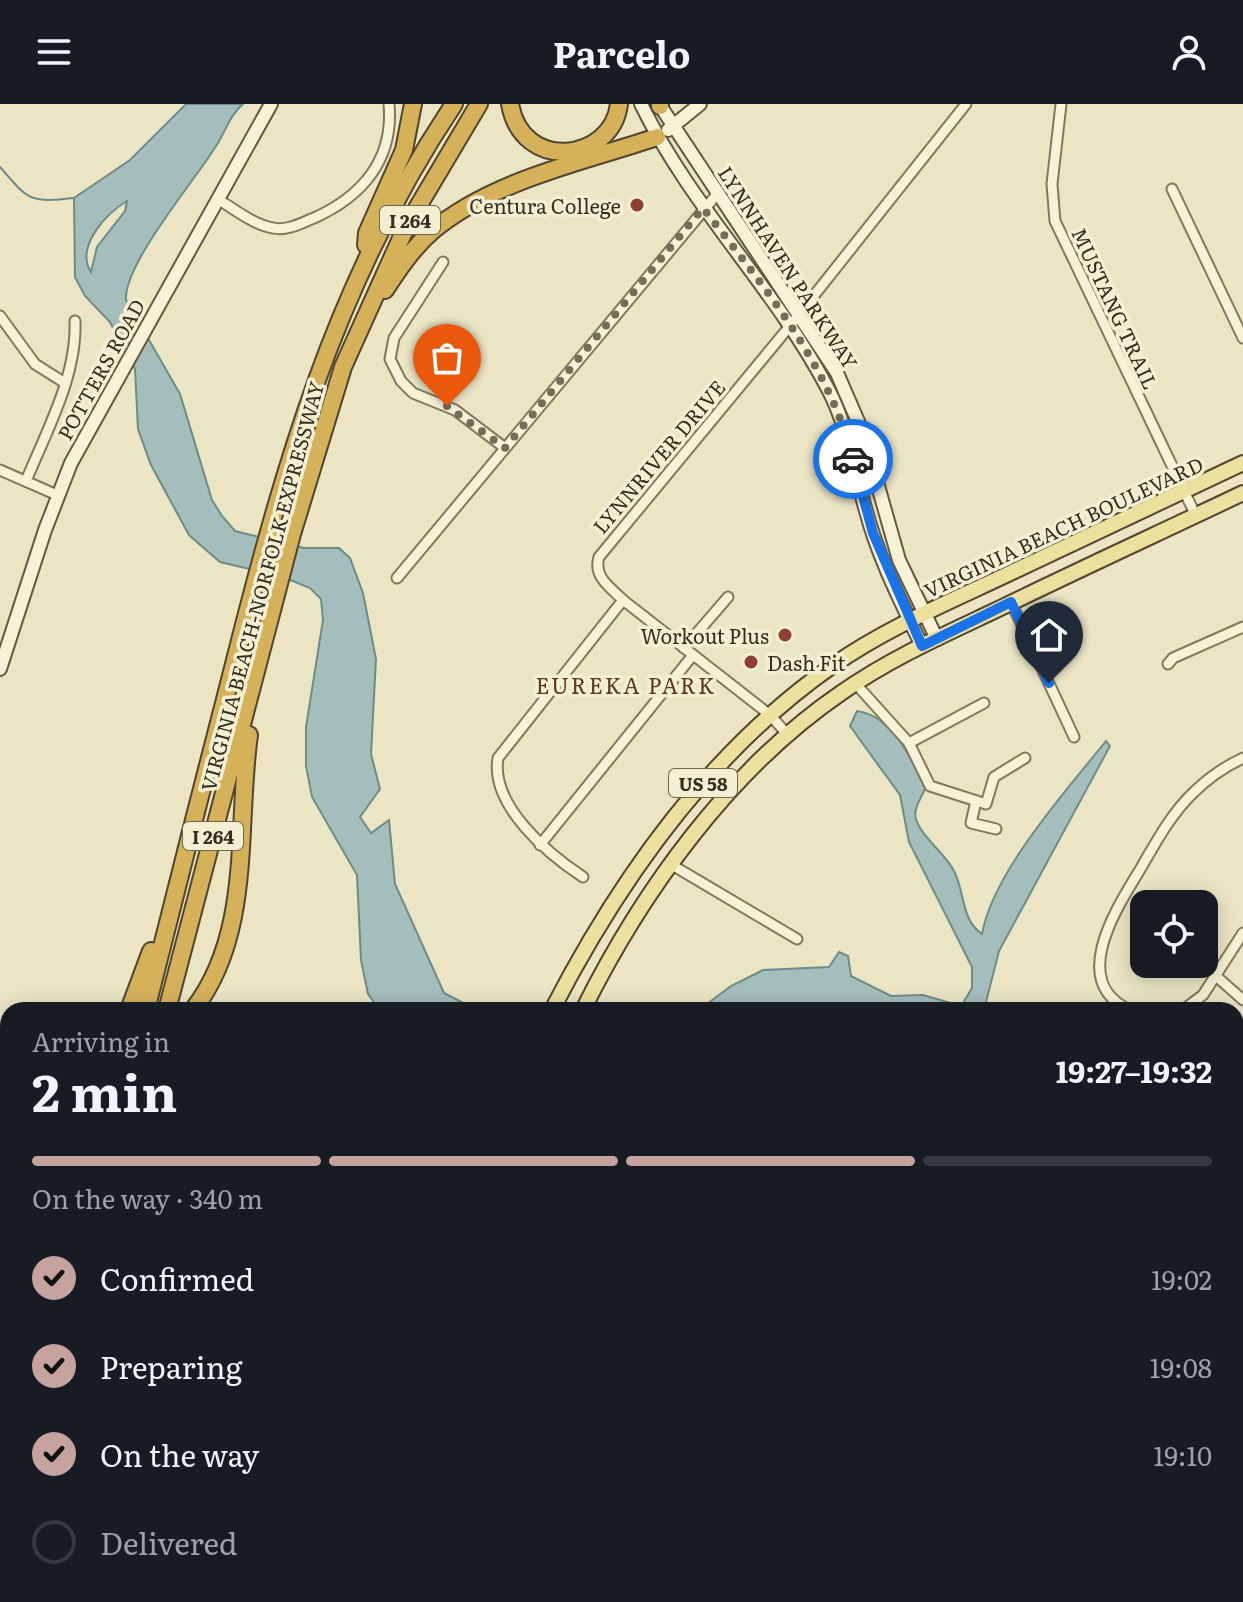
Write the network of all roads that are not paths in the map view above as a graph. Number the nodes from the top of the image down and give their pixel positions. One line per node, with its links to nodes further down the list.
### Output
1 (271, 104): 17 (main road, POTTERS ROAD)
2 (389, 104): 17 (street)
3 (413, 104): 19 (highway)
4 (454, 104): 19 (highway, VIRGINIA BEACH-NORFOLK EXPRESSWAY / I 264)
5 (479, 104): 26 (highway, VIRGINIA BEACH-NORFOLK EXPRESSWAY / I 264)
6 (510, 104): 7 (highway)
7 (619, 104)
8 (641, 104): 14 (main road, LYNNHAVEN PARKWAY)
9 (700, 104): 13 (main road)
10 (966, 104): 21 (street, LYNNRIVER DRIVE)
11 (1061, 104): 32 (street, MUSTANG TRAIL)
12 (659, 105): 13 (main road, LYNNHAVEN PARKWAY)
13 (672, 127): 14 (main road); 16 (main road, LYNNHAVEN PARKWAY)
14 (657, 137): 18 (main road, LYNNHAVEN PARKWAY); 26 (highway)
15 (1172, 189): 25 (street)
16 (718, 193): 18 (street); 21 (main road, LYNNHAVEN PARKWAY)
17 (219, 200): 34 (main road, POTTERS ROAD)
18 (703, 208): 24 (main road, LYNNHAVEN PARKWAY); 28 (street)
19 (366, 258): 63 (highway, VIRGINIA BEACH-NORFOLK EXPRESSWAY / I 264)
20 (443, 262): 28 (street)
21 (799, 311): 24 (street, LYNNRIVER DRIVE); 40 (main road, LYNNHAVEN PARKWAY)
22 (0, 316): 27 (street)
23 (75, 321): 27 (street)
24 (789, 327): 38 (street, LYNNRIVER DRIVE); 41 (main road, LYNNHAVEN PARKWAY)
25 (1243, 338)
26 (352, 343): 47 (highway, VIRGINIA BEACH-NORFOLK EXPRESSWAY / I 264)
27 (65, 383): 31 (street)
28 (505, 448): 36 (street)
29 (1243, 463): 32 (main road, VIRGINIA BEACH BOULEVARD / US 58)
30 (0, 470): 31 (street)
31 (26, 481): 34 (street)
32 (1183, 491): 35 (street, MUSTANG TRAIL); 40 (main road, VIRGINIA BEACH BOULEVARD / US 58)
33 (1243, 493): 35 (main road, US 58)
34 (57, 495): 49 (main road, POTTERS ROAD)
35 (1196, 516): 39 (main road, US 58)
36 (397, 578)
37 (728, 597): 45 (street)
38 (623, 600): 45 (street, LYNNRIVER DRIVE); 60 (street)
39 (1011, 602): 43 (main road, US 58); 54 (street)
40 (924, 614): 41 (main road, VIRGINIA BEACH BOULEVARD / US 58); 43 (main road, LYNNHAVEN PARKWAY)
41 (910, 621): 44 (main road, LYNNHAVEN PARKWAY); 52 (main road, VIRGINIA BEACH BOULEVARD / US 58)
42 (1243, 627): 48 (street)
43 (937, 639): 44 (main road, US 58)
44 (922, 646): 50 (main road, US 58)
45 (684, 648): 46 (street, LYNNRIVER DRIVE)
46 (693, 655): 52 (street, LYNNRIVER DRIVE); 60 (street)
47 (258, 662): 72 (highway, VIRGINIA BEACH-NORFOLK EXPRESSWAY / I 264); 73 (highway)
48 (1168, 664)
49 (0, 669)
50 (855, 683): 53 (main road, US 58); 55 (street)
51 (984, 703): 55 (street)
52 (770, 715): 53 (street, LYNNRIVER DRIVE); 74 (main road, VIRGINIA BEACH BOULEVARD / US 58)
53 (788, 735): 61 (main road, US 58)
54 (1074, 737)
55 (909, 743): 58 (street)
56 (1025, 758): 58 (street)
57 (1243, 758): 76 (street)
58 (976, 801): 59 (street)
59 (996, 829)
60 (540, 845): 62 (street)
61 (672, 865): 65 (street); 75 (main road, US 58)
62 (583, 877)
63 (175, 894): 70 (highway); 71 (highway, VIRGINIA BEACH-NORFOLK EXPRESSWAY / I 264)
64 (1243, 933): 66 (street)
65 (797, 939)
66 (1218, 973)
67 (1215, 978): 77 (street)
68 (1218, 978): 69 (street)
69 (1243, 1000)
70 (132, 1002)
71 (148, 1002)
72 (169, 1002)
73 (198, 1002)
74 (556, 1002)
75 (587, 1002)
76 (1119, 1002)
77 (1194, 1002)

